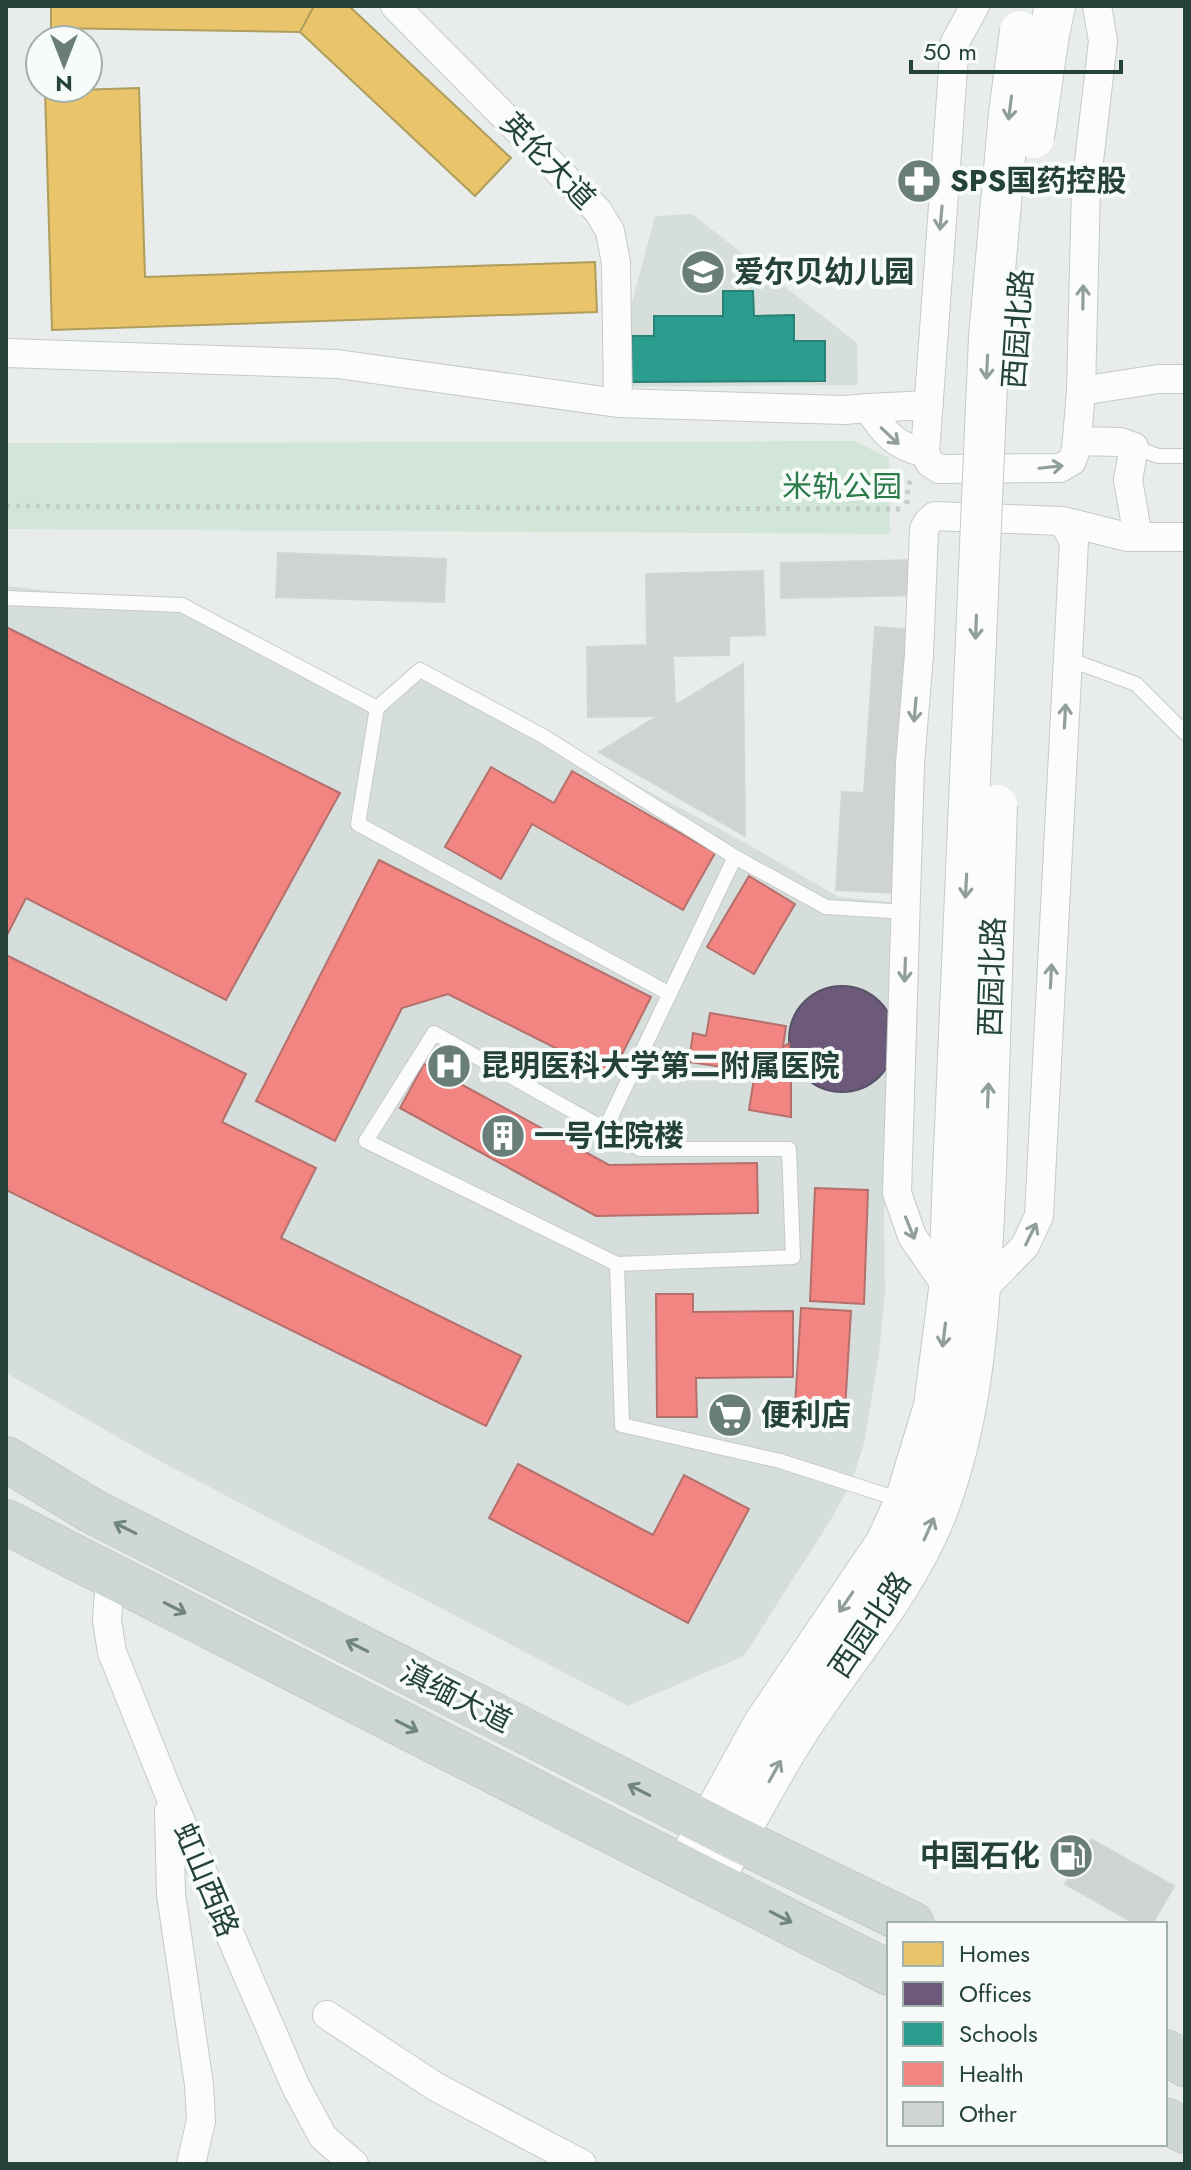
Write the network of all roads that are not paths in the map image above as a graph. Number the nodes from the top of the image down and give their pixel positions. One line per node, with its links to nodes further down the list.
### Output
1 (395, 6): 8 (street, 英伦大道)
2 (975, 6): 9 (street, one-way to 9)
3 (1097, 6): 7 (street, one-way to 3)
4 (1038, 19): 27 (main road, 西园北路, bridge)
5 (6, 353): 8 (street)
6 (1185, 379): 7 (street)
7 (1081, 391): 11 (street)
8 (618, 403): 10 (street)
9 (929, 405): 10 (street); 13 (street)
10 (868, 408): 13 (street, one-way to 13)
11 (1077, 441): 12 (street); 13 (street, one-way to 11)
12 (1134, 447): 14 (lane); 16 (street)
13 (925, 453)
14 (1185, 456)
15 (1063, 521): 16 (street); 19 (street); 23 (street, one-way to 23)
16 (1138, 537): 17 (street)
17 (1185, 537)
18 (6, 598): 20 (lane)
19 (1068, 659): 21 (lane); 27 (street, one-way to 19)
20 (377, 708): 22 (lane); 24 (lane)
21 (1185, 733)
22 (735, 857): 23 (lane); 24 (lane)
23 (907, 912): 27 (street, one-way to 27)
24 (670, 994): 25 (lane)
25 (605, 1129): 26 (lane); 26 (lane)
26 (617, 1264): 29 (lane)
27 (964, 1291): 29 (main road, 西园北路, one-way to 29); 33 (main road, 西园北路, one-way to 27)
28 (6, 1459): 33 (main road, 滇缅大道, one-way to 28)
29 (905, 1501): 33 (main road, 西园北路, one-way to 33)
30 (6, 1522): 31 (main road, 滇缅大道)
31 (110, 1575): 32 (street, 虹山西路); 34 (main road, 滇缅大道, one-way to 34)
32 (169, 1794): 42 (street); 43 (street, 虹山西路)
33 (722, 1832): 34 (main road, 西园北路); 35 (main road, 滇缅大道)
34 (698, 1874): 36 (main road, 滇缅大道, one-way to 36)
35 (908, 1922)
36 (887, 1972)
37 (327, 2015): 44 (street)
38 (1167, 2053): 39 (main road)
39 (1185, 2064)
40 (1167, 2121): 41 (main road)
41 (1185, 2131)
42 (191, 2164)
43 (354, 2164)
44 (582, 2164)

